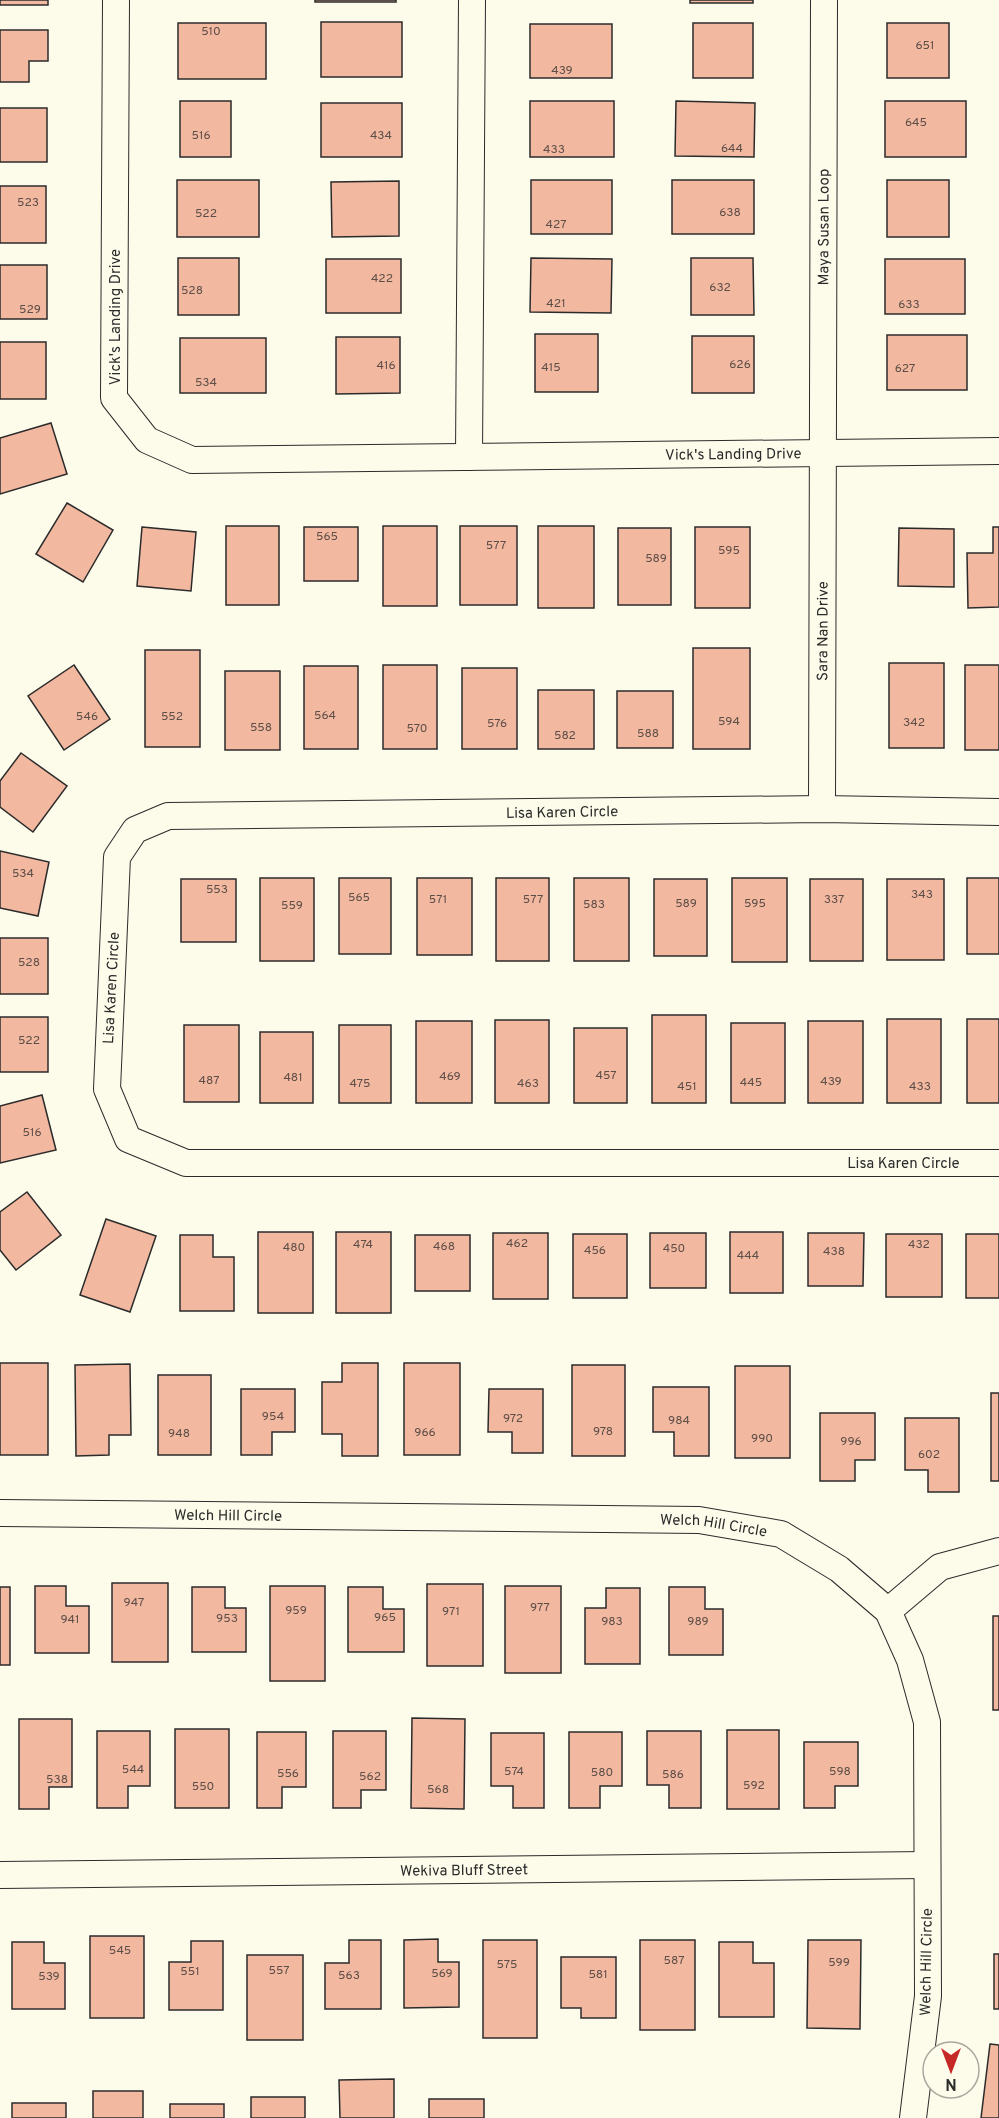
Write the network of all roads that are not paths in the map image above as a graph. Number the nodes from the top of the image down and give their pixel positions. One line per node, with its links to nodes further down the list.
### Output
1 (116, 0): 6 (street, Vick's Landing Drive)
2 (472, 0): 6 (street)
3 (824, 0): 5 (street, Maya Susan Loop)
4 (999, 451): 5 (street, Vick's Landing Drive)
5 (822, 453): 6 (street, Vick's Landing Drive); 7 (street, Sara Nan Drive)
6 (469, 457)
7 (822, 809): 8 (street, Lisa Karen Circle); 9 (street, Lisa Karen Circle)
8 (999, 812)
9 (999, 1163)
10 (0, 1513): 12 (street, Welch Hill Circle)
11 (999, 1551): 12 (street)
12 (888, 1611): 13 (street, Welch Hill Circle)
13 (927, 1865): 14 (street, Wekiva Bluff Street); 15 (street, Welch Hill Circle)
14 (0, 1875)
15 (913, 2118)

